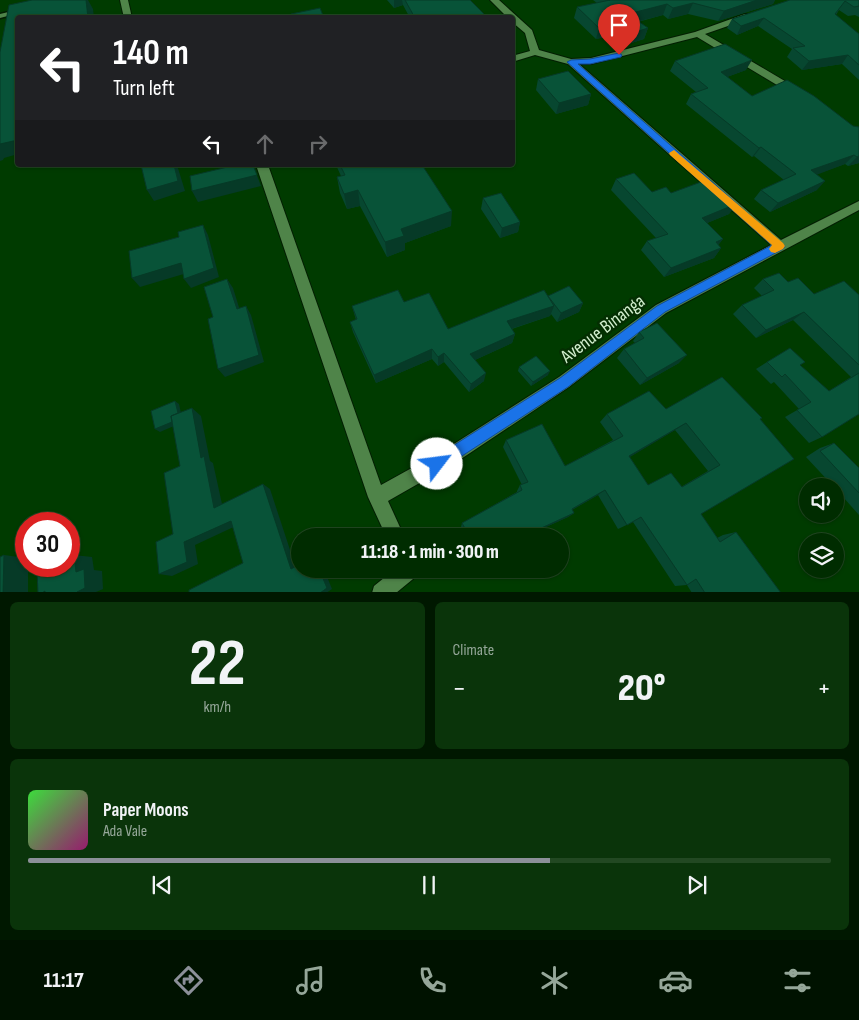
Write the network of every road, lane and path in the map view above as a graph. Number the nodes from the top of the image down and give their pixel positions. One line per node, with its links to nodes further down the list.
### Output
1 (124, 0): 5 (street)
2 (494, 0): 6 (street)
3 (29, 10): 7 (lane)
4 (761, 12): 9 (street)
5 (127, 15)
6 (510, 15)
7 (0, 16)
8 (515, 19): 10 (street)
9 (698, 34): 12 (street); 13 (street)
10 (535, 52): 11 (street); 12 (street)
11 (515, 58)
12 (571, 62): 16 (street)
13 (806, 98)
14 (263, 167): 17 (street)
15 (859, 205): 16 (street, Avenue Binanga)
16 (780, 246): 17 (street, Avenue Binanga)
17 (377, 497): 18 (street)
18 (391, 528)
19 (398, 578): 20 (street)
20 (381, 592)

